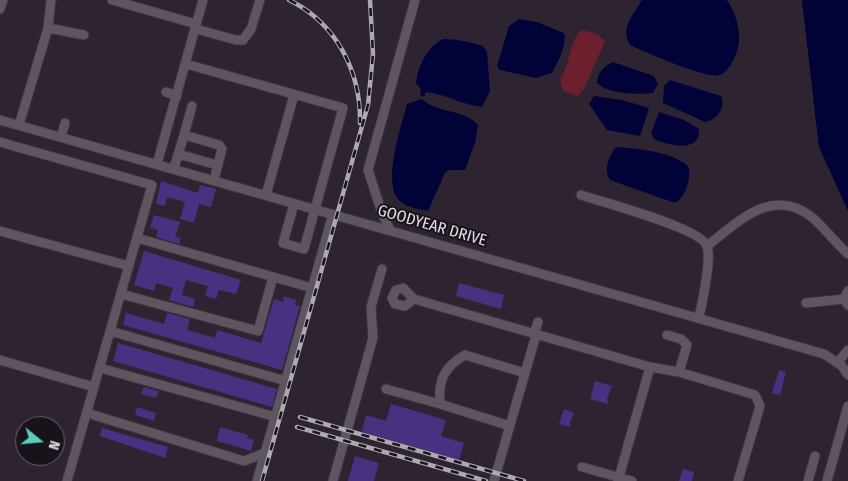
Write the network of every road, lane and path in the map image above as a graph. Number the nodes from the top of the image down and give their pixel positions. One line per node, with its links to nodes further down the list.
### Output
1 (3, 0): 7 (street)
2 (51, 0): 9 (street)
3 (112, 0): 8 (street)
4 (203, 0): 8 (street)
5 (260, 0): 8 (street)
6 (415, 0): 32 (street)
7 (0, 9)
8 (196, 26): 11 (street)
9 (48, 28): 10 (street); 18 (street)
10 (84, 35)
11 (186, 64): 13 (street); 14 (street)
12 (166, 92): 14 (street)
13 (294, 95): 27 (street); 30 (street)
14 (177, 96): 23 (street)
15 (192, 106): 19 (street)
16 (0, 120): 18 (street, GOODYEAR DRIVE)
17 (65, 123): 20 (street)
18 (19, 125): 20 (street, GOODYEAR DRIVE)
19 (184, 135): 22 (street); 24 (street)
20 (61, 137): 23 (street, GOODYEAR DRIVE)
21 (0, 142): 34 (street)
22 (178, 154): 24 (street); 25 (street)
23 (157, 164): 25 (street, GOODYEAR DRIVE)
24 (218, 165): 26 (street)
25 (174, 168): 26 (street, GOODYEAR DRIVE)
26 (214, 180): 27 (street, GOODYEAR DRIVE)
27 (266, 195): 29 (street, GOODYEAR DRIVE)
28 (581, 195): 35 (street)
29 (294, 204): 30 (street, GOODYEAR DRIVE); 30 (street)
30 (315, 209): 31 (street, GOODYEAR DRIVE)
31 (333, 214): 32 (street, GOODYEAR DRIVE); 40 (street)
32 (390, 230): 45 (street, GOODYEAR DRIVE)
33 (0, 231): 37 (street)
34 (137, 238): 37 (street); 39 (street)
35 (707, 246): 36 (street); 45 (street)
36 (848, 254)
37 (129, 266): 41 (street)
38 (382, 269): 73 (street)
39 (273, 277): 40 (street); 41 (street)
40 (312, 288): 58 (street)
41 (121, 294): 47 (street)
42 (847, 298): 44 (street)
43 (414, 299): 49 (street)
44 (806, 303)
45 (699, 318): 52 (street, GOODYEAR DRIVE)
46 (538, 322): 49 (street)
47 (110, 331): 54 (street); 58 (street)
48 (667, 334): 55 (street)
49 (536, 335): 53 (street); 56 (street)
50 (848, 350): 52 (street)
51 (0, 360): 59 (street)
52 (837, 362): 57 (street, GOODYEAR DRIVE)
53 (650, 367): 55 (street); 70 (street)
54 (100, 368): 59 (street); 64 (street)
55 (679, 372): 76 (street)
56 (525, 373): 61 (street); 65 (street)
57 (848, 375)
58 (286, 381): 64 (street)
59 (94, 388): 63 (street)
60 (386, 388): 61 (street)
61 (440, 404): 65 (street)
62 (848, 406): 66 (street)
63 (87, 413): 67 (street); 71 (street)
64 (276, 418): 67 (street)
65 (510, 426): 74 (street)
66 (844, 432): 78 (street)
67 (266, 453): 72 (street)
68 (815, 456): 77 (street)
69 (582, 467): 70 (street)
70 (618, 479): 75 (street)
71 (67, 481)
72 (257, 481)
73 (333, 481)
74 (494, 481)
75 (632, 481)
76 (738, 481)
77 (808, 481)
78 (826, 481)

